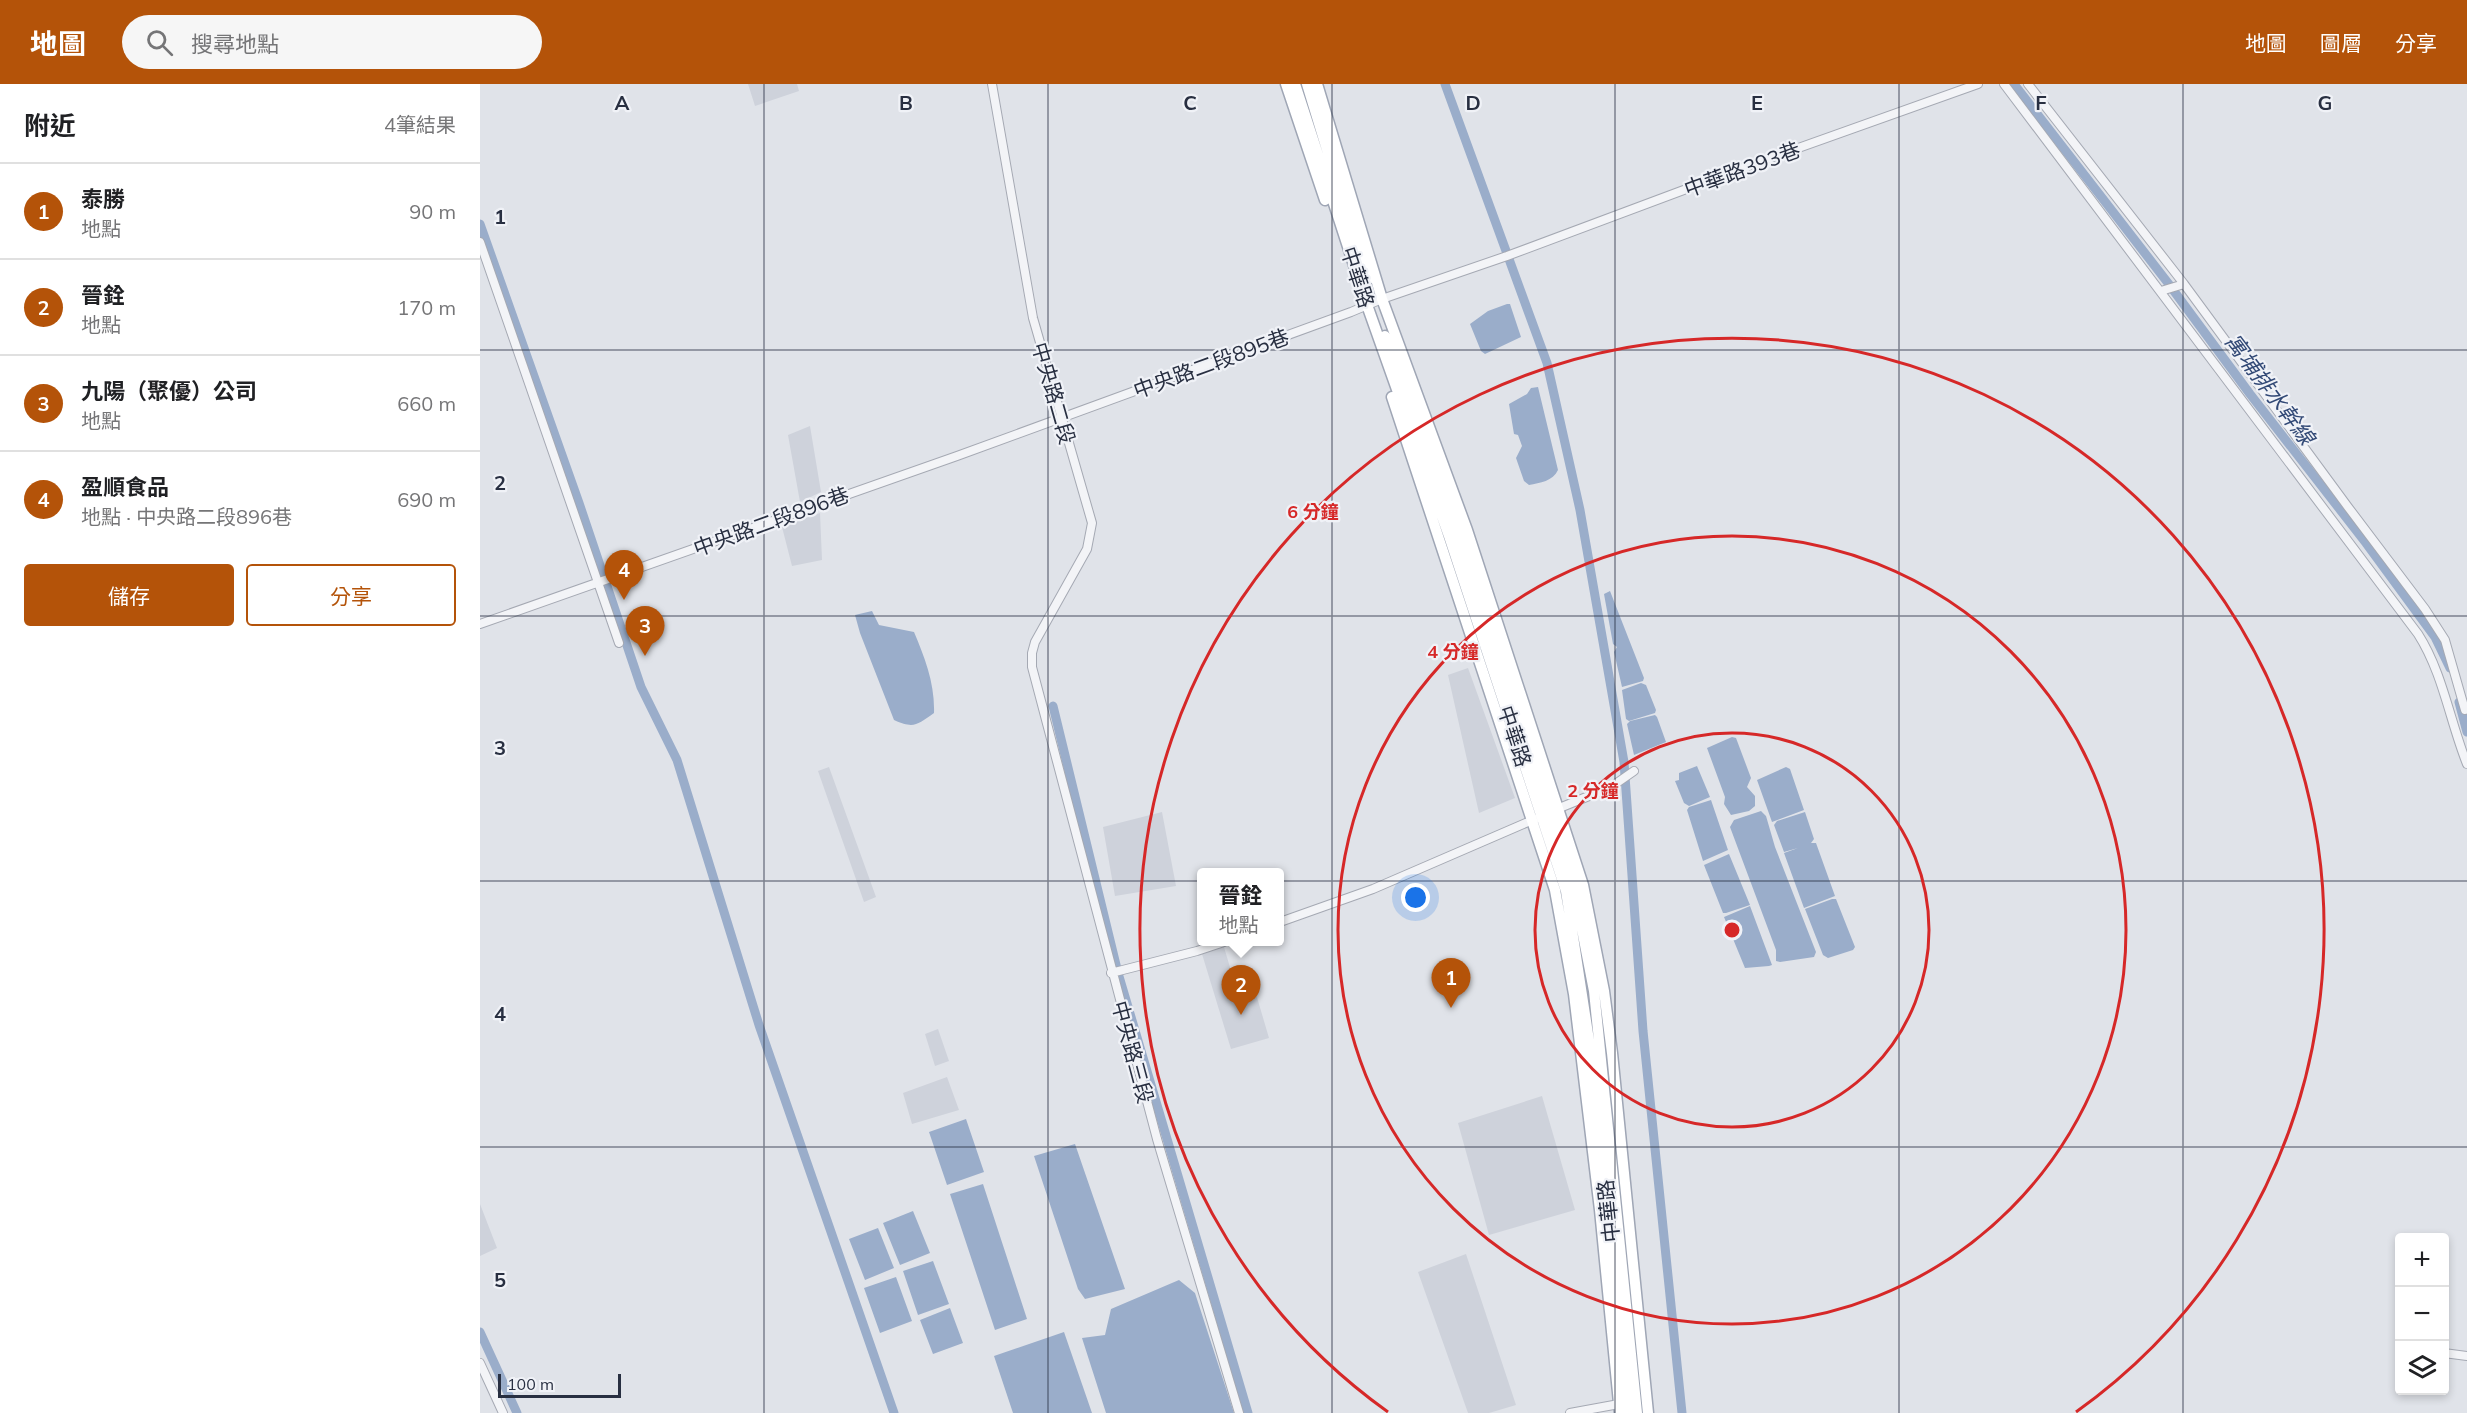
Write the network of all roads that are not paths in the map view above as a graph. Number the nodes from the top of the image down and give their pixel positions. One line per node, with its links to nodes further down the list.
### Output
1 (992, 84): 13 (street, 中央路二段)
2 (1286, 84): 12 (main road, 中華路)
3 (1295, 84): 12 (main road, 中華路)
4 (1307, 84): 12 (main road, 中華路)
5 (1317, 84): 12 (main road, 中華路)
6 (1978, 84): 12 (street, 中華路393巷)
7 (2004, 84): 11 (street)
8 (2028, 84): 10 (street)
9 (480, 242): 14 (street)
10 (2184, 284): 11 (street); 18 (street)
11 (2162, 291): 19 (street)
12 (1371, 303): 13 (street, 中央路二段895巷); 21 (main road, 中華路); 21 (main road, 中華路)
13 (1061, 417): 14 (street, 中央路二段896巷); 17 (street, 中央路二段)
14 (598, 584): 15 (street, 中央路二段896巷); 16 (street)
15 (480, 624)
16 (619, 643)
17 (1037, 688): 24 (street, 中央路三段)
18 (2465, 710)
19 (2467, 764)
20 (1634, 771): 21 (street)
21 (1545, 814): 22 (street); 28 (main road, 中華路); 28 (main road, 中華路)
22 (1284, 921)
23 (1212, 946): 24 (street)
24 (1112, 974): 30 (street, 中央路三段)
25 (2449, 1354): 26 (street)
26 (2467, 1356)
27 (480, 1364): 29 (street)
28 (1633, 1411): 31 (street)
29 (503, 1413)
30 (1239, 1413)
31 (1569, 1413)

